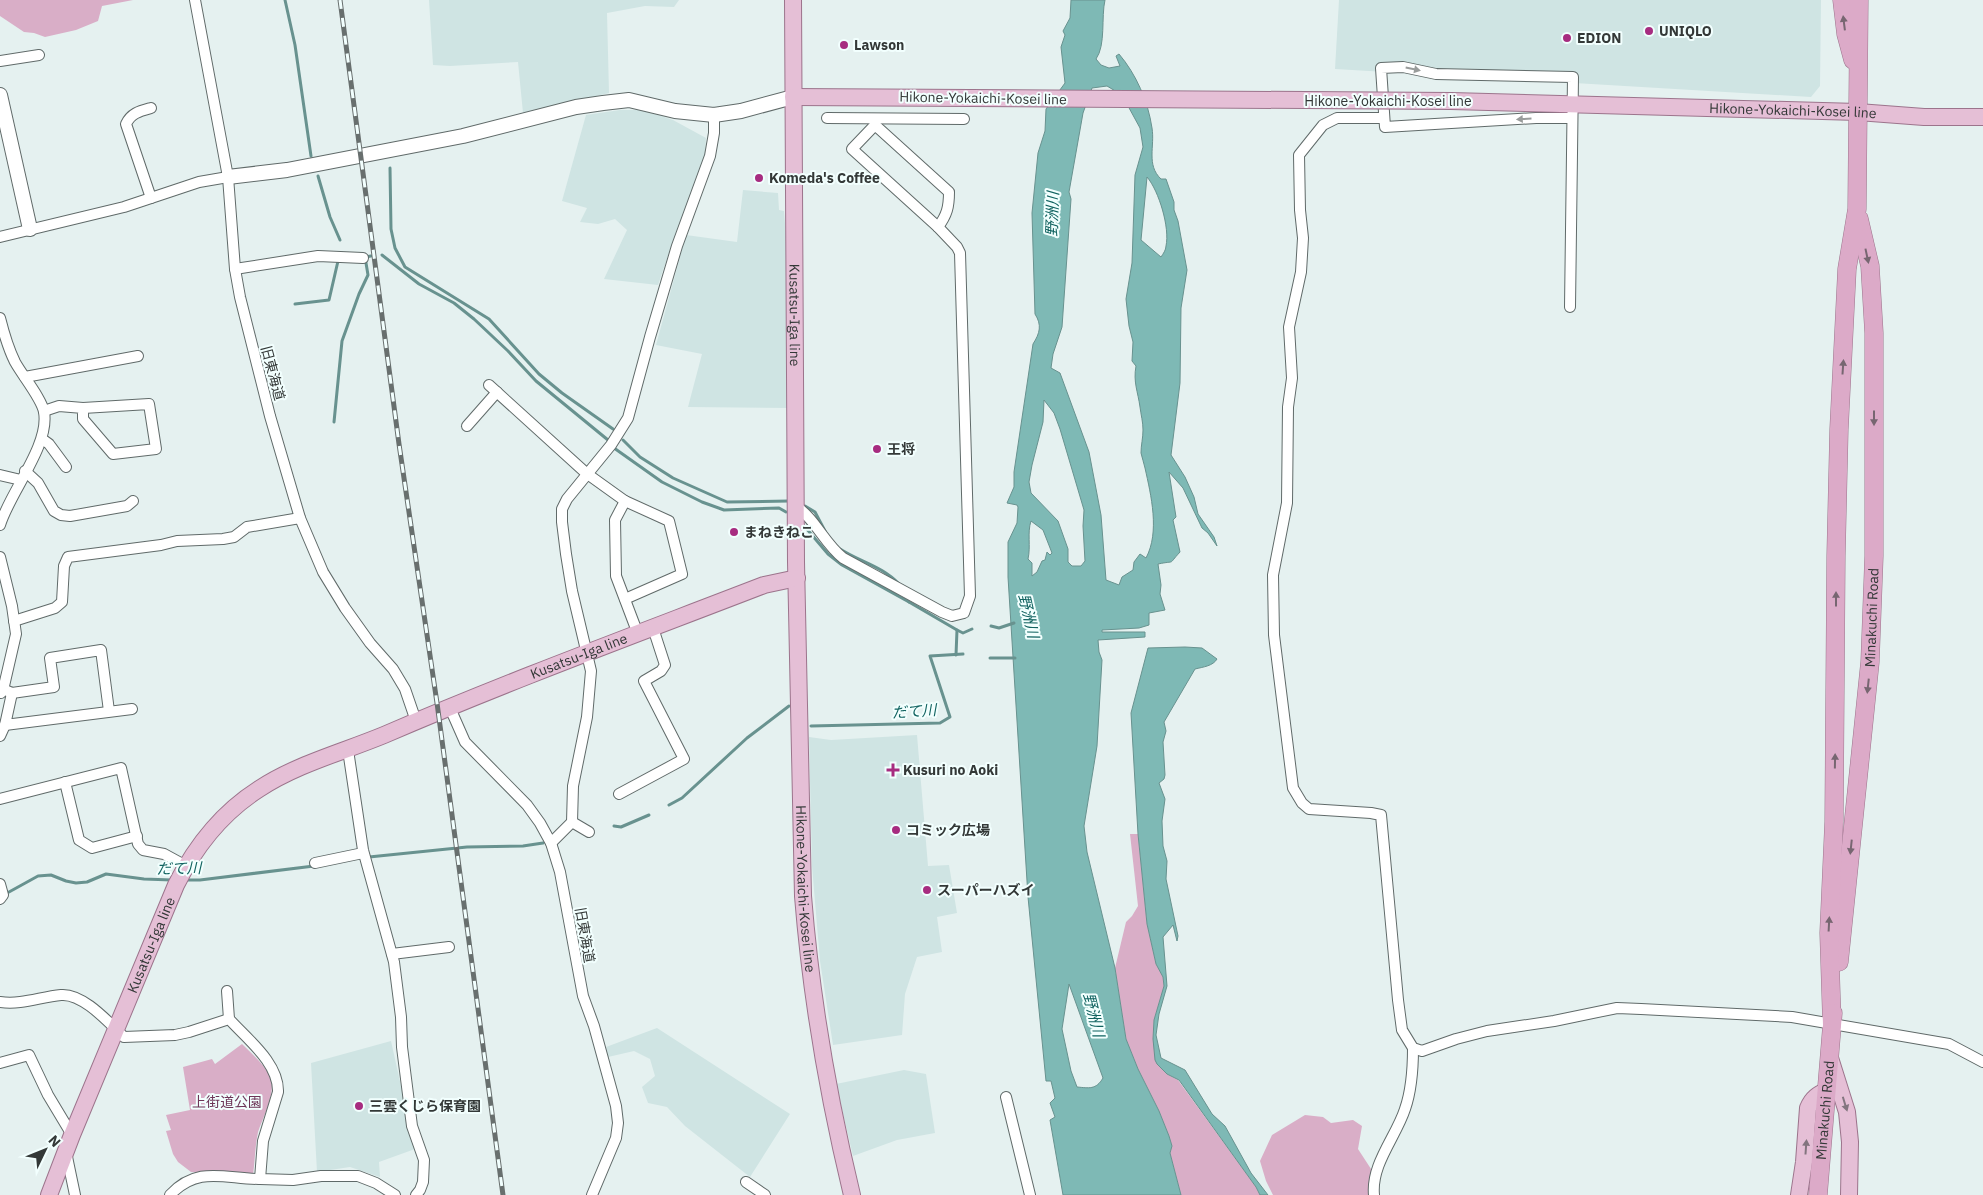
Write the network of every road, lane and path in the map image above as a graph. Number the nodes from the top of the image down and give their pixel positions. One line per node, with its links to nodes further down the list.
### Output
1 (195, 0): 20 (street, 旧東海道)
2 (793, 0): 9 (main road, Kusatsu-Iga line)
3 (1842, 0): 7 (highway, one-way to 3)
4 (1859, 0): 7 (highway)
5 (39, 55): 6 (street)
6 (0, 61)
7 (1858, 80): 13 (highway, Minakuchi Road)
8 (0, 95): 24 (street)
9 (793, 97): 10 (main road, Hikone-Yokaichi-Kosei line); 14 (street); 43 (main road, Kusatsu-Iga line)
10 (876, 97): 12 (main road, Hikone-Yokaichi-Kosei line, bridge); 19 (street)
11 (151, 108): 21 (street)
12 (1573, 111): 13 (main road, Hikone-Yokaichi-Kosei line); 17 (street, one-way to 17); 17 (street, one-way to 12); 28 (street)
13 (1858, 112): 15 (main road, Hikone-Yokaichi-Kosei line); 22 (highway, Minakuchi Road)
14 (714, 115): 20 (street); 38 (street)
15 (1983, 116)
16 (827, 118): 19 (street)
17 (1383, 118): 81 (street)
18 (964, 120): 19 (street)
19 (876, 122): 23 (street); 23 (street)
20 (228, 177): 21 (street); 27 (street, 旧東海道)
21 (151, 198): 24 (street)
22 (1857, 208): 79 (highway, Minakuchi Road, one-way to 22); 79 (highway, Minakuchi Road, one-way to 79)
23 (938, 227): 43 (street)
24 (30, 229): 25 (street)
25 (0, 237)
26 (363, 258): 27 (street)
27 (235, 269): 45 (street, 旧東海道)
28 (1570, 307)
29 (0, 318): 30 (street)
30 (2, 341): 32 (street)
31 (138, 356): 32 (street)
32 (24, 378): 34 (street)
33 (83, 408): 33 (street); 34 (street)
34 (44, 411): 36 (street)
35 (467, 426): 38 (street)
36 (42, 440): 37 (street); 40 (street)
37 (66, 467)
38 (586, 473): 42 (street); 53 (street)
39 (0, 475): 40 (street)
40 (23, 476): 41 (street); 44 (street)
41 (133, 501)
42 (625, 501): 49 (street); 49 (street)
43 (796, 506): 48 (main road, Kusatsu-Iga line)
44 (2, 511): 46 (street)
45 (300, 518): 50 (street); 58 (street, 旧東海道)
46 (0, 525)
47 (0, 557): 50 (street)
48 (796, 578): 51 (main road, Kusatsu-Iga line); 98 (main road, Hikone-Yokaichi-Kosei line)
49 (625, 599): 52 (street)
50 (14, 621): 54 (street)
51 (653, 628): 52 (main road, Kusatsu-Iga line); 63 (street)
52 (638, 634): 53 (main road, Kusatsu-Iga line)
53 (586, 654): 55 (main road, Kusatsu-Iga line); 65 (street)
54 (5, 692): 57 (street); 59 (street)
55 (450, 708): 58 (main road, Kusatsu-Iga line); 68 (street, 旧東海道)
56 (132, 709): 57 (street)
57 (109, 711): 59 (street)
58 (416, 721): 61 (main road, Kusatsu-Iga line)
59 (5, 725): 60 (street)
60 (0, 736)
61 (348, 750): 69 (street); 71 (main road, Kusatsu-Iga line)
62 (65, 782): 64 (street); 67 (street); 67 (street)
63 (620, 794)
64 (0, 799)
65 (572, 822): 66 (street); 68 (street)
66 (589, 832)
67 (137, 836): 71 (street)
68 (551, 843): 96 (street, 旧東海道)
69 (364, 853): 70 (street); 75 (street)
70 (315, 863)
71 (180, 876): 80 (main road, Kusatsu-Iga line)
72 (0, 884): 73 (street)
73 (0, 899)
74 (449, 947): 75 (street)
75 (392, 954): 95 (street)
76 (227, 991): 78 (street)
77 (0, 1002): 80 (street)
78 (229, 1019): 80 (street); 89 (street)
79 (1832, 1025): 81 (street); 82 (highway, Minakuchi Road); 83 (street)
80 (115, 1029): 87 (main road, Kusatsu-Iga line)
81 (1413, 1048): 100 (street)
82 (1830, 1058): 85 (highway, Minakuchi Road); 103 (main road, one-way to 103)
83 (1983, 1062)
84 (0, 1063): 87 (street)
85 (1828, 1090): 101 (main road, one-way to 85); 102 (highway, Minakuchi Road)
86 (1006, 1097): 99 (street)
87 (72, 1135): 88 (main road, Kusatsu-Iga line)
88 (66, 1151): 91 (main road, Kusatsu-Iga line); 92 (street)
89 (260, 1179): 93 (street); 94 (street)
90 (746, 1182): 97 (street)
91 (49, 1195)
92 (75, 1195)
93 (170, 1195)
94 (395, 1195)
95 (416, 1195)
96 (592, 1195)
97 (765, 1195)
98 (852, 1195)
99 (1030, 1195)
100 (1374, 1195)
101 (1799, 1195)
102 (1818, 1195)
103 (1848, 1195)

